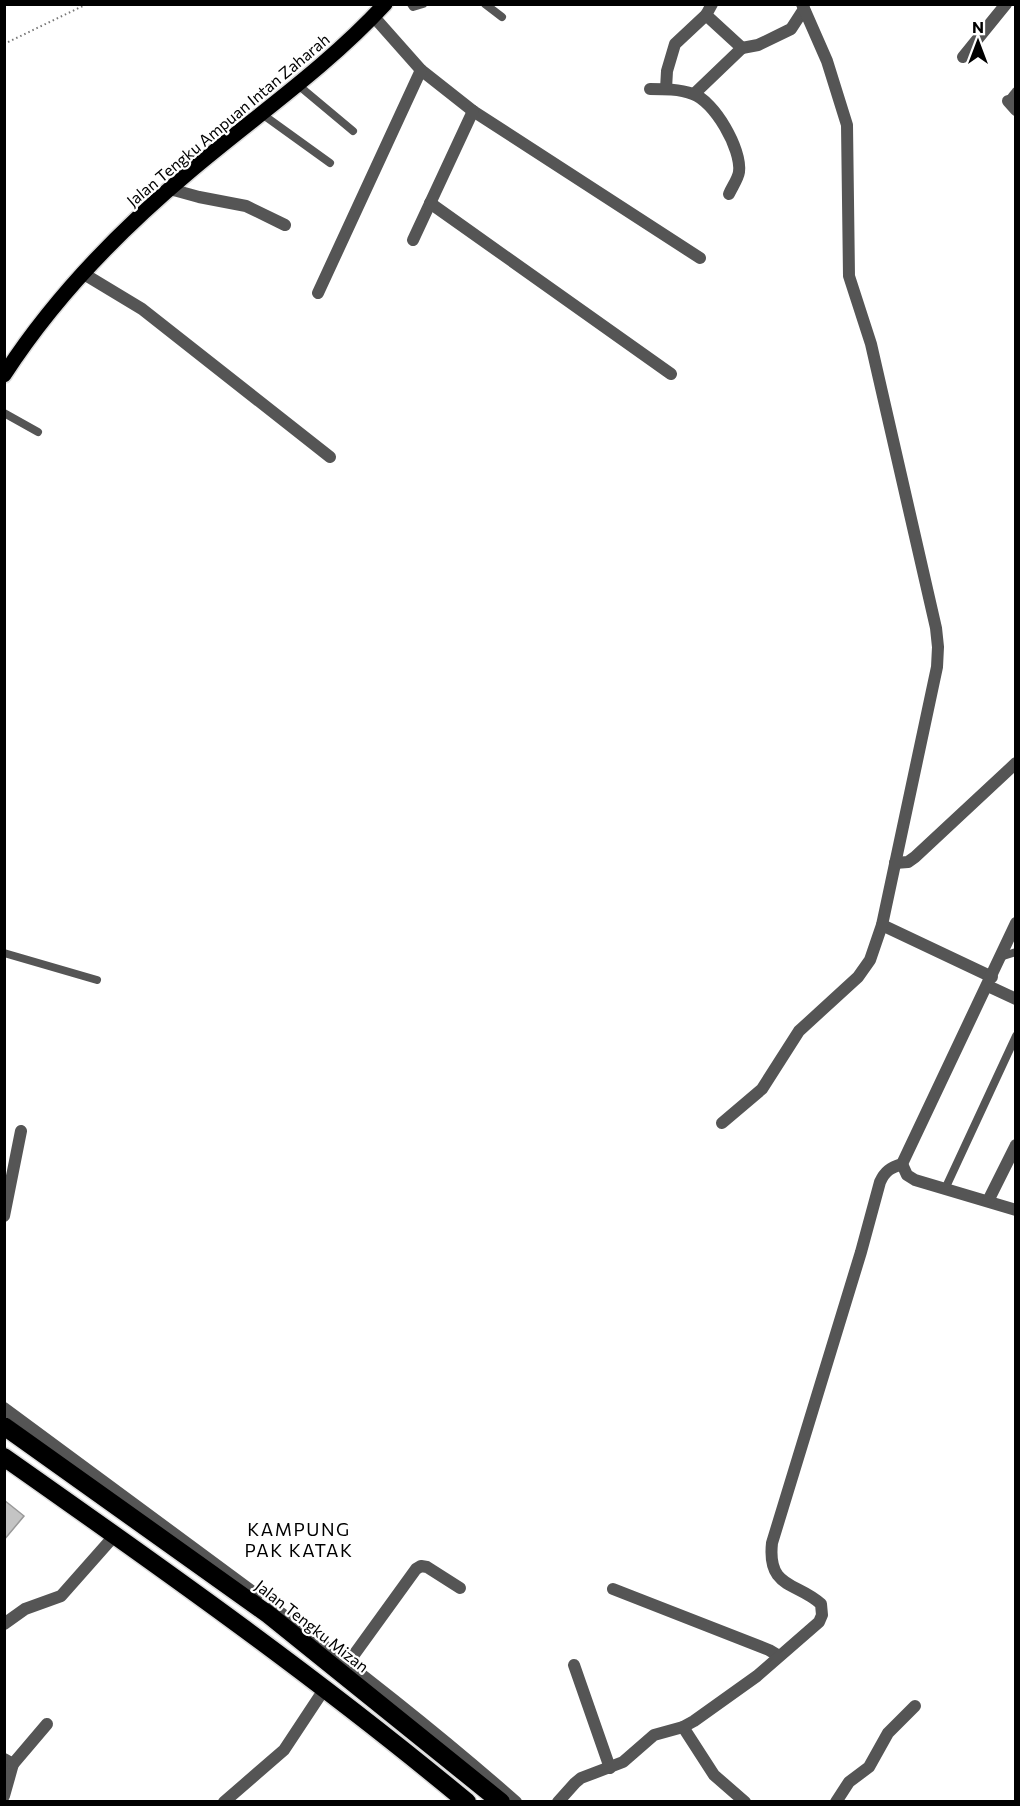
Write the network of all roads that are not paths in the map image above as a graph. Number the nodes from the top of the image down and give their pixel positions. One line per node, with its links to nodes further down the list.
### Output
1 (411, 4): 2 (lane)
2 (423, 4)
3 (485, 4): 8 (lane)
4 (1006, 4): 10 (street)
5 (803, 7): 9 (street); 34 (street)
6 (380, 9): 11 (street); 12 (main road, Jalan Tengku Ampuan Intan Zaharah)
7 (709, 10): 9 (street); 13 (street)
8 (502, 17)
9 (742, 48): 15 (street)
10 (963, 57)
11 (421, 70): 16 (street); 27 (street)
12 (298, 85): 17 (main road, Jalan Tengku Ampuan Intan Zaharah); 18 (lane)
13 (666, 88): 14 (street); 15 (street)
14 (650, 89)
15 (694, 94): 21 (street)
16 (472, 111): 22 (street); 25 (street)
17 (262, 114): 19 (lane); 20 (main road, Jalan Tengku Ampuan Intan Zaharah)
18 (353, 131)
19 (330, 163)
20 (170, 189): 23 (street); 26 (main road, Jalan Tengku Ampuan Intan Zaharah)
21 (729, 194)
22 (430, 203): 24 (street); 28 (street)
23 (285, 225)
24 (413, 240)
25 (700, 258)
26 (84, 274): 29 (main road, Jalan Tengku Ampuan Intan Zaharah); 32 (street)
27 (318, 293)
28 (671, 374)
29 (4, 375)
30 (4, 412): 31 (lane)
31 (38, 432)
32 (330, 457)
33 (1016, 763): 34 (street)
34 (895, 863): 36 (street)
35 (1016, 923): 39 (street)
36 (882, 925): 41 (street); 44 (street)
37 (1016, 952): 39 (lane)
38 (4, 953): 40 (lane)
39 (1000, 957): 41 (street)
40 (97, 980)
41 (990, 981): 42 (street); 47 (street)
42 (1016, 999)
43 (1016, 1036): 48 (lane)
44 (722, 1123)
45 (21, 1131): 51 (street)
46 (1016, 1145): 49 (street)
47 (902, 1164): 48 (street); 59 (street)
48 (945, 1189): 49 (street)
49 (988, 1201): 50 (street)
50 (1016, 1210)
51 (4, 1216)
52 (4, 1408): 60 (street)
53 (4, 1426): 71 (highway, Jalan Tengku Mizan)
54 (4, 1457): 55 (highway)
55 (115, 1535): 58 (street); 62 (highway)
56 (460, 1588): 60 (street)
57 (613, 1589): 59 (street)
58 (4, 1623)
59 (779, 1656): 65 (street)
60 (348, 1663): 72 (street)
61 (574, 1665): 67 (street)
62 (326, 1688): 69 (street); 70 (highway)
63 (915, 1707): 75 (street)
64 (46, 1724): 66 (street)
65 (683, 1727): 67 (street); 74 (street)
66 (9, 1761): 68 (street)
67 (610, 1768): 73 (street)
68 (4, 1796)
69 (224, 1802)
70 (467, 1802)
71 (501, 1802)
72 (516, 1802)
73 (558, 1802)
74 (745, 1802)
75 (836, 1802)

